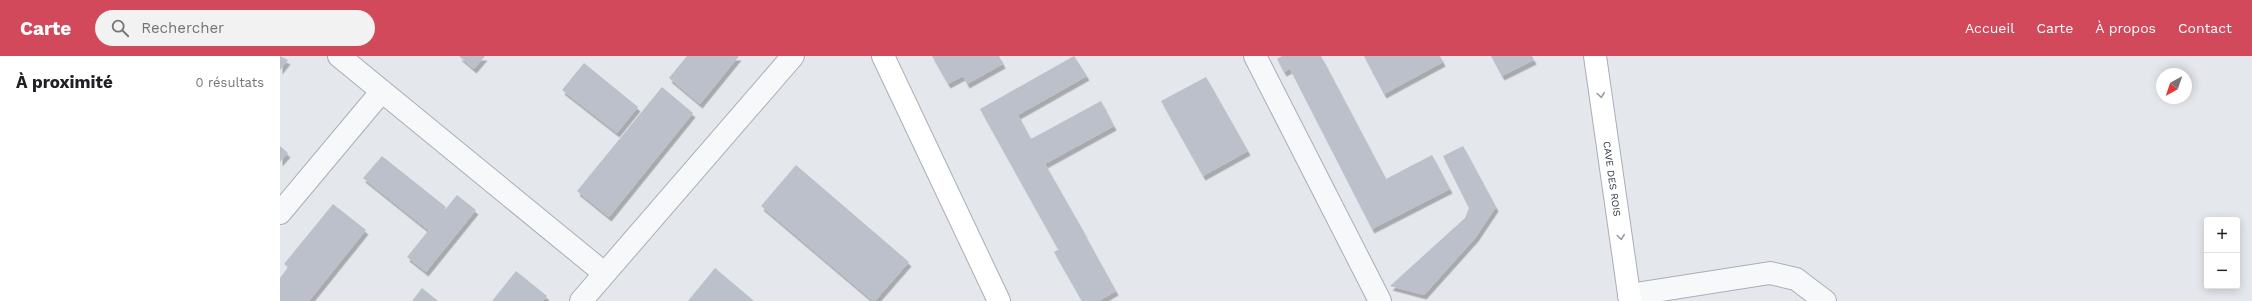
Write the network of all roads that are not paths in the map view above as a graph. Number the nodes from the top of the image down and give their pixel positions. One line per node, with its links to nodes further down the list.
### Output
1 (339, 56): 6 (street)
2 (793, 56): 8 (street)
3 (883, 56): 11 (street)
4 (1255, 56): 12 (street)
5 (1595, 56): 9 (street, CAVE DES ROIS, one-way to 9)
6 (382, 91): 7 (street); 8 (street)
7 (280, 213)
8 (604, 273): 10 (street)
9 (1630, 298): 13 (street)
10 (581, 301)
11 (999, 301)
12 (1380, 301)
13 (1825, 301)

